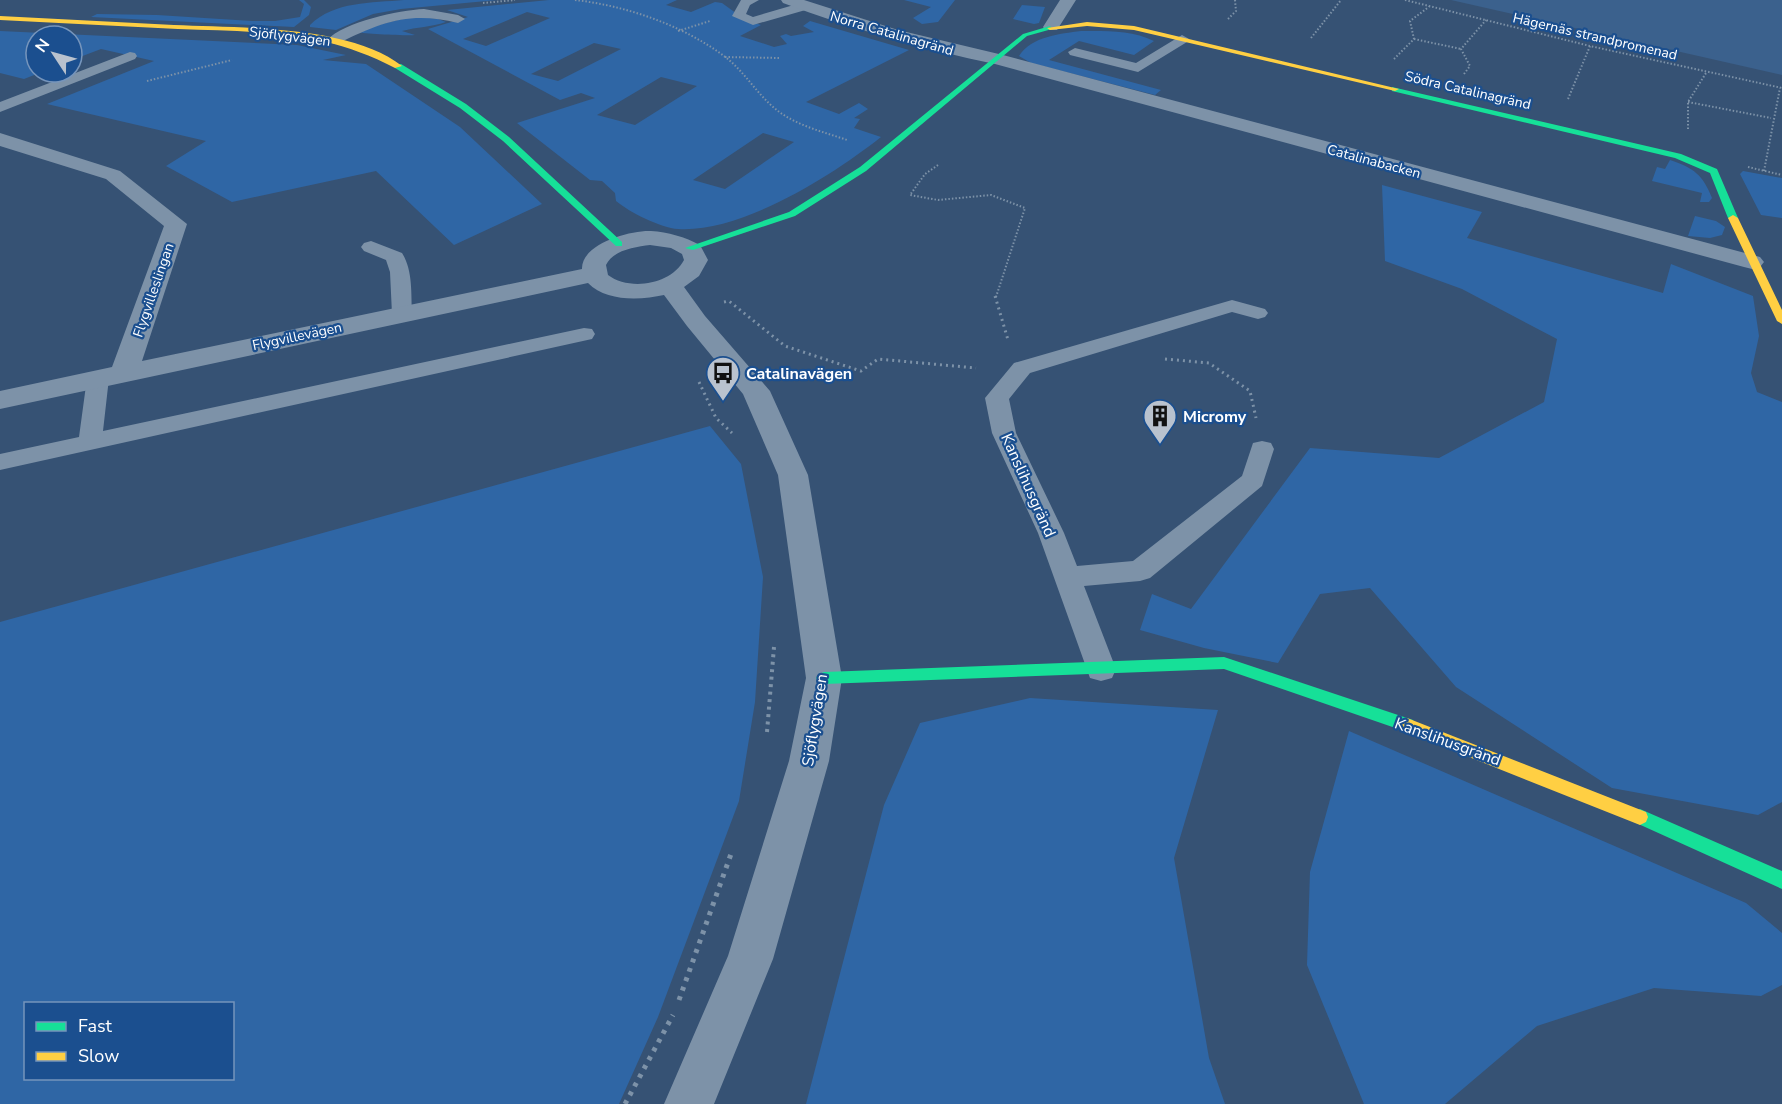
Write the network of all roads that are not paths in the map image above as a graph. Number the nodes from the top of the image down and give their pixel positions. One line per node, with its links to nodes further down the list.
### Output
1 (753, 0): 3 (lane)
2 (1068, 0): 6 (street)
3 (797, 3): 11 (street, Norra Catalinagränd)
4 (0, 18): 8 (street, Sjöflygvägen)
5 (458, 19): 8 (lane)
6 (1051, 27): 7 (street, Södra Catalinagränd); 11 (street)
7 (1182, 39): 9 (lane); 17 (street, Södra Catalinagränd)
8 (334, 40): 14 (street, Sjöflygvägen)
9 (1075, 52)
10 (130, 56): 12 (lane)
11 (997, 59): 16 (street); 17 (street, Catalinabacken)
12 (0, 107)
13 (0, 140): 24 (street, Flygvilleslingan)
14 (619, 244): 16 (street); 18 (street)
15 (371, 247): 21 (lane)
16 (690, 248): 19 (street)
17 (1752, 262): 22 (street, Södra Catalinagränd)
18 (595, 274): 19 (street); 21 (street, Flygvillevägen)
19 (679, 298): 32 (street, Sjöflygvägen)
20 (1258, 313): 30 (lane, Kanslihusgränd)
21 (402, 314): 24 (street, Flygvillevägen)
22 (1782, 321)
23 (584, 334): 27 (lane)
24 (124, 373): 25 (street, Flygvillevägen)
25 (98, 378): 26 (street, Flygvillevägen); 27 (lane)
26 (0, 400)
27 (90, 442): 29 (lane)
28 (1262, 448): 30 (lane)
29 (0, 462)
30 (1067, 577): 31 (lane, Kanslihusgränd)
31 (1101, 669): 32 (street, Kanslihusgränd); 33 (street, Kanslihusgränd)
32 (824, 678): 34 (street, Sjöflygvägen)
33 (1781, 880)
34 (689, 1104)

